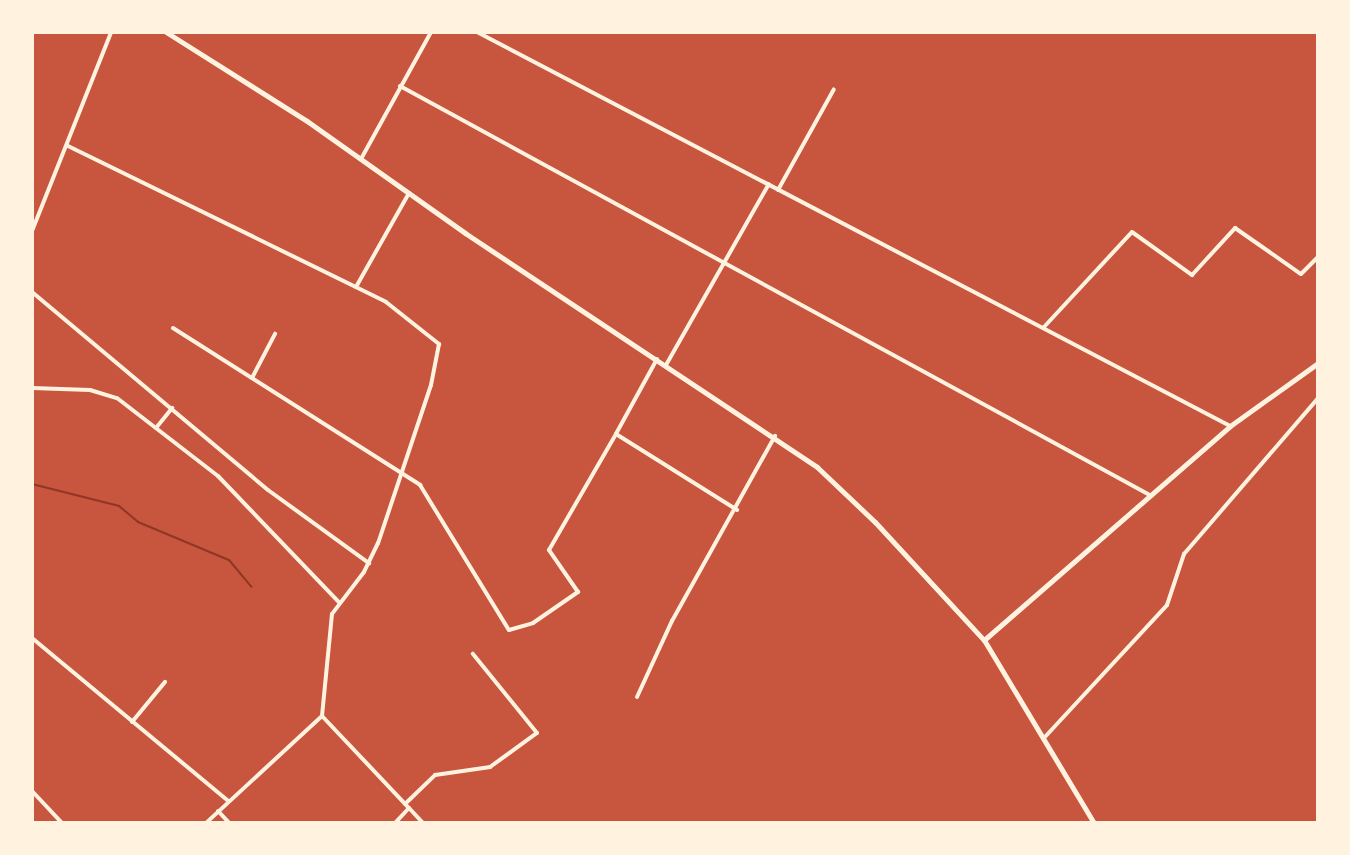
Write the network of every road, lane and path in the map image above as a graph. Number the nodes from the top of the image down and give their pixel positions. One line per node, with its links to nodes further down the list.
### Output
1 (111, 32): 7 (street)
2 (166, 32): 8 (main road)
3 (431, 32): 5 (street)
4 (477, 32): 9 (street)
5 (400, 86): 8 (street); 14 (street)
6 (834, 89): 10 (street)
7 (68, 146): 12 (street); 15 (street)
8 (361, 159): 11 (main road)
9 (769, 184): 10 (street); 14 (street)
10 (778, 190): 17 (street)
11 (409, 193): 15 (street); 20 (main road)
12 (32, 231)
13 (1318, 257): 17 (street)
14 (727, 263): 22 (street); 32 (street)
15 (356, 287): 31 (street)
16 (32, 292): 26 (street)
17 (1044, 327): 27 (street)
18 (173, 328): 23 (street)
19 (275, 334): 23 (street)
20 (657, 359): 22 (main road); 29 (street)
21 (1318, 363): 27 (main road)
22 (666, 365): 30 (main road)
23 (252, 378): 31 (street)
24 (32, 388): 28 (street)
25 (1318, 398): 43 (street)
26 (172, 408): 28 (street); 34 (street)
27 (1230, 426): 32 (main road)
28 (156, 428): 35 (street)
29 (616, 434): 31 (street); 33 (street)
30 (775, 436): 33 (street); 37 (main road)
31 (398, 473): 34 (street)
32 (1150, 495): 37 (main road)
33 (737, 510): 40 (street)
34 (369, 563): 35 (street)
35 (339, 602): 41 (street)
36 (32, 638): 42 (street)
37 (984, 640): 43 (main road)
38 (473, 654): 46 (street)
39 (165, 682): 42 (street)
40 (637, 697)
41 (322, 716): 45 (street); 46 (street)
42 (132, 722): 45 (street)
43 (1043, 740): 53 (main road)
44 (32, 791): 48 (street)
45 (227, 800): 47 (street)
46 (407, 806): 51 (street); 52 (street)
47 (218, 811): 49 (street); 50 (street)
48 (62, 823)
49 (206, 823)
50 (229, 823)
51 (395, 823)
52 (423, 823)
53 (1094, 823)

